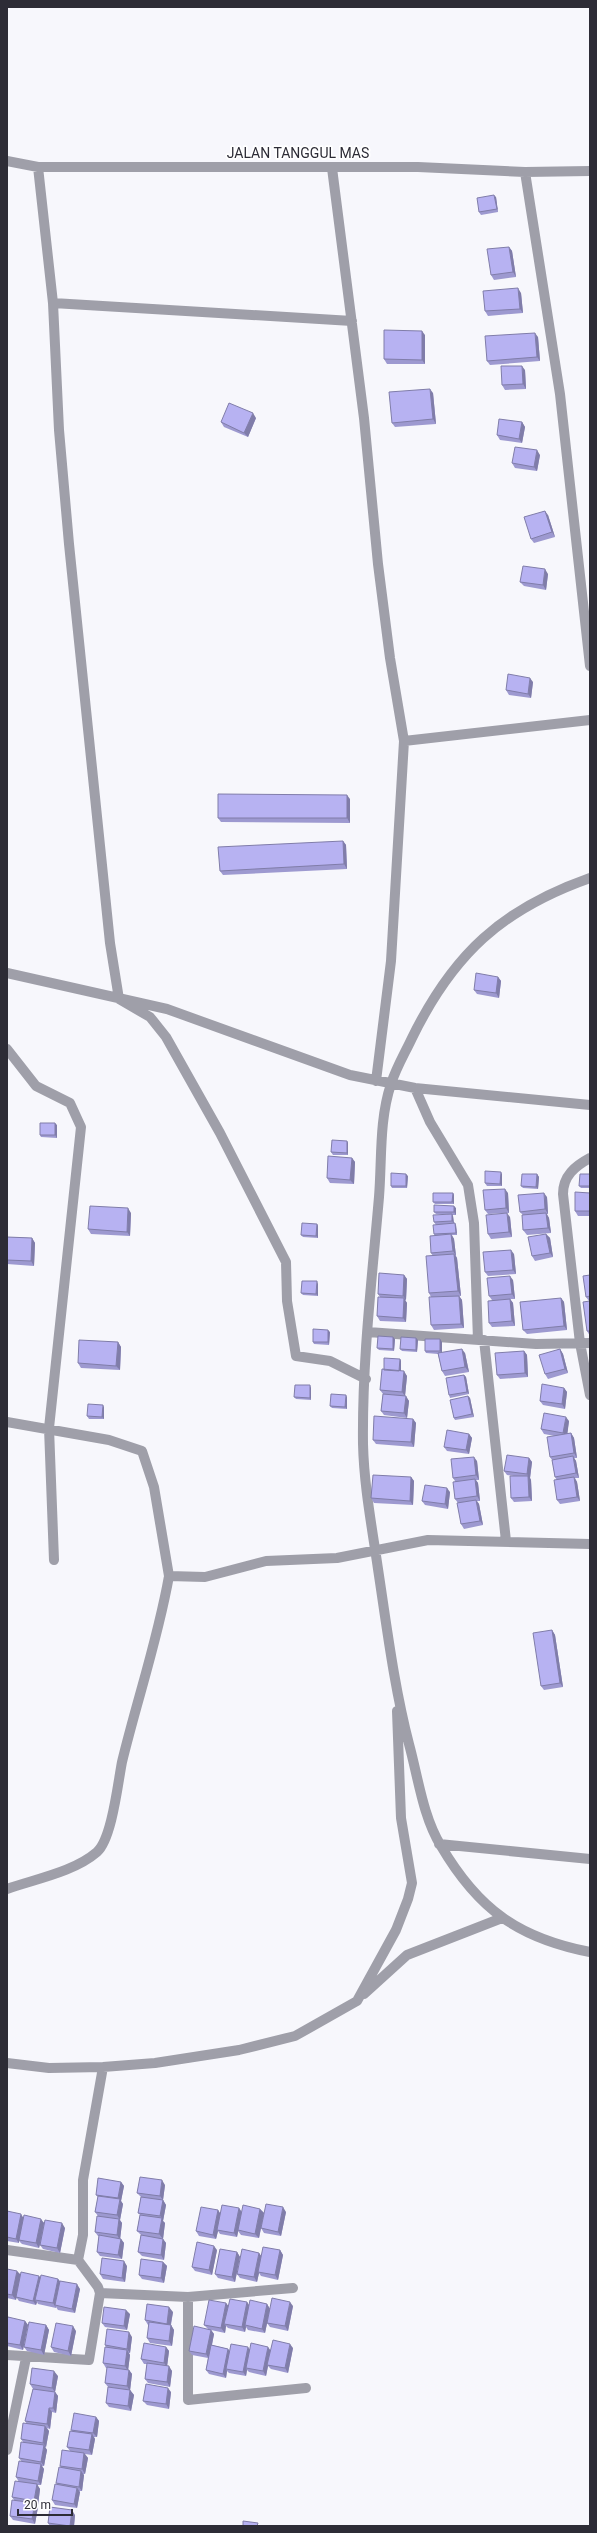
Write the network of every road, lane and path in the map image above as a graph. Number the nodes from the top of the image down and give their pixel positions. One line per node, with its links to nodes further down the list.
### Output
1 (7, 161): 2 (street, JALAN TANGGUL MAS)
2 (38, 167): 3 (street, JALAN TANGGUL MAS); 6 (street)
3 (332, 168): 5 (street, JALAN TANGGUL MAS); 7 (street)
4 (590, 171): 5 (street, JALAN TANGGUL MAS)
5 (525, 172): 8 (street)
6 (53, 303): 7 (street); 13 (street)
7 (352, 321): 10 (street)
8 (590, 666)
9 (590, 720): 10 (street)
10 (404, 741): 15 (street)
11 (590, 878): 16 (street)
12 (7, 973): 13 (street)
13 (119, 999): 15 (street); 23 (street)
14 (7, 1049): 26 (street)
15 (376, 1081): 16 (street)
16 (391, 1084): 17 (street); 20 (street)
17 (415, 1088): 18 (street); 21 (street)
18 (590, 1105)
19 (590, 1158): 22 (street)
20 (368, 1332): 21 (street); 23 (street)
21 (481, 1340): 22 (street); 27 (street)
22 (585, 1343): 24 (street)
23 (366, 1379): 29 (street)
24 (590, 1395)
25 (7, 1422): 26 (street)
26 (48, 1428): 30 (street); 31 (street)
27 (506, 1541): 28 (street); 29 (street)
28 (590, 1544)
29 (376, 1549): 31 (street); 32 (street)
30 (54, 1560)
31 (169, 1576): 35 (street)
32 (397, 1700): 33 (street); 38 (street)
33 (439, 1844): 34 (street); 36 (street)
34 (590, 1859)
35 (7, 1889)
36 (502, 1918): 37 (street); 38 (street)
37 (590, 1952)
38 (357, 2001): 40 (street)
39 (7, 2063): 40 (street)
40 (103, 2067): 42 (street)
41 (7, 2250): 42 (street)
42 (78, 2260): 44 (street)
43 (293, 2288): 45 (street)
44 (100, 2294): 45 (street); 47 (street)
45 (188, 2297): 48 (street)
46 (7, 2355): 47 (street)
47 (26, 2358): 49 (street)
48 (306, 2388)
49 (7, 2450)

